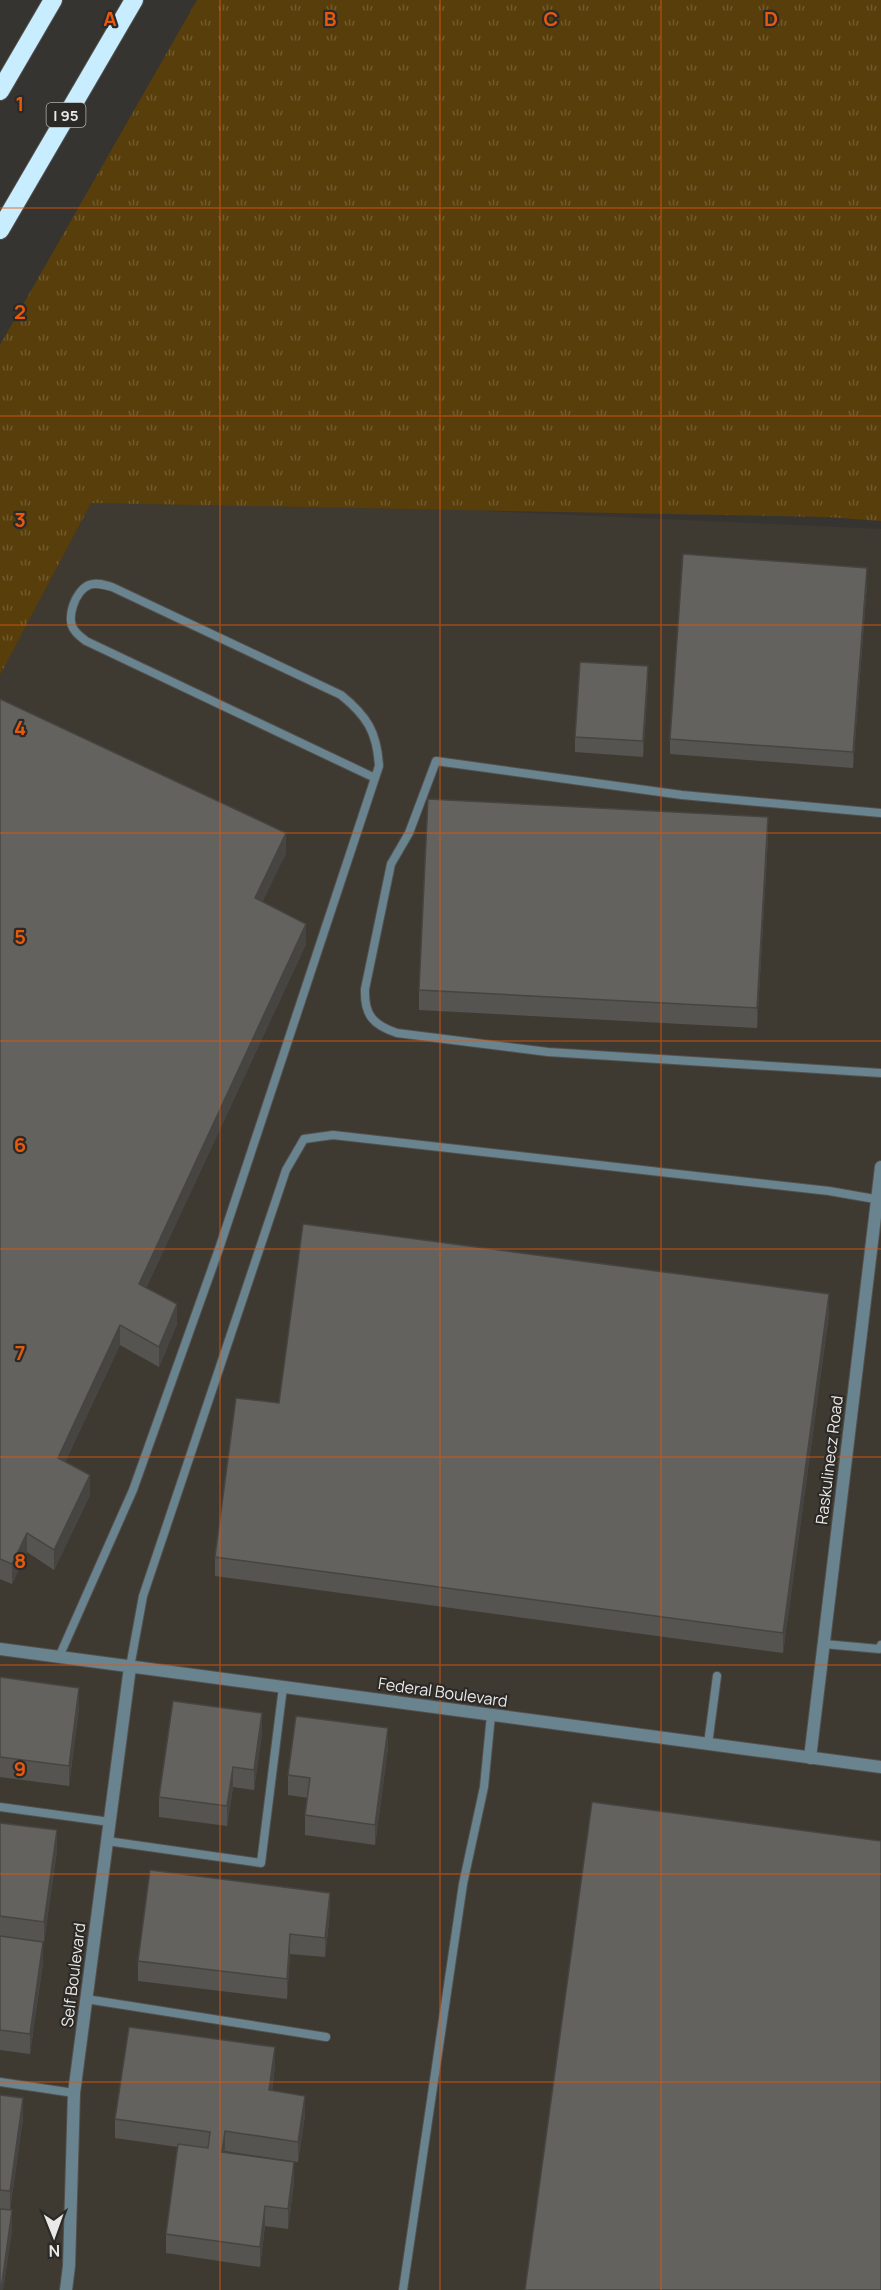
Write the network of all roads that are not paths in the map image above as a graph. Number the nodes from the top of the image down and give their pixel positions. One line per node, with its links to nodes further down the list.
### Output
1 (53, 0): 3 (highway)
2 (134, 0): 4 (highway, I 95)
3 (0, 91)
4 (0, 230)
5 (375, 778): 5 (lane); 13 (lane)
6 (881, 813): 7 (lane)
7 (881, 1073)
8 (881, 1167): 9 (street, Raskulinecz Road)
9 (879, 1199): 10 (street, Raskulinecz Road); 14 (lane)
10 (824, 1644): 11 (lane); 19 (street, Raskulinecz Road)
11 (881, 1645)
12 (0, 1649): 13 (street, Federal Boulevard)
13 (59, 1657): 14 (street, Federal Boulevard)
14 (130, 1666): 16 (street, Federal Boulevard); 22 (street, Self Boulevard)
15 (717, 1676): 18 (lane)
16 (283, 1687): 17 (street, Federal Boulevard); 23 (lane)
17 (491, 1715): 18 (street, Federal Boulevard); 29 (lane)
18 (708, 1744): 19 (street, Federal Boulevard)
19 (810, 1758): 20 (street, Federal Boulevard)
20 (881, 1767)
21 (0, 1807): 22 (lane)
22 (110, 1822): 23 (street, Self Boulevard)
23 (107, 1842): 24 (street, Self Boulevard)
24 (86, 2000): 25 (lane); 27 (street, Self Boulevard)
25 (326, 2037)
26 (0, 2082): 27 (lane)
27 (74, 2093): 28 (street, Self Boulevard)
28 (66, 2290)
29 (403, 2290)

